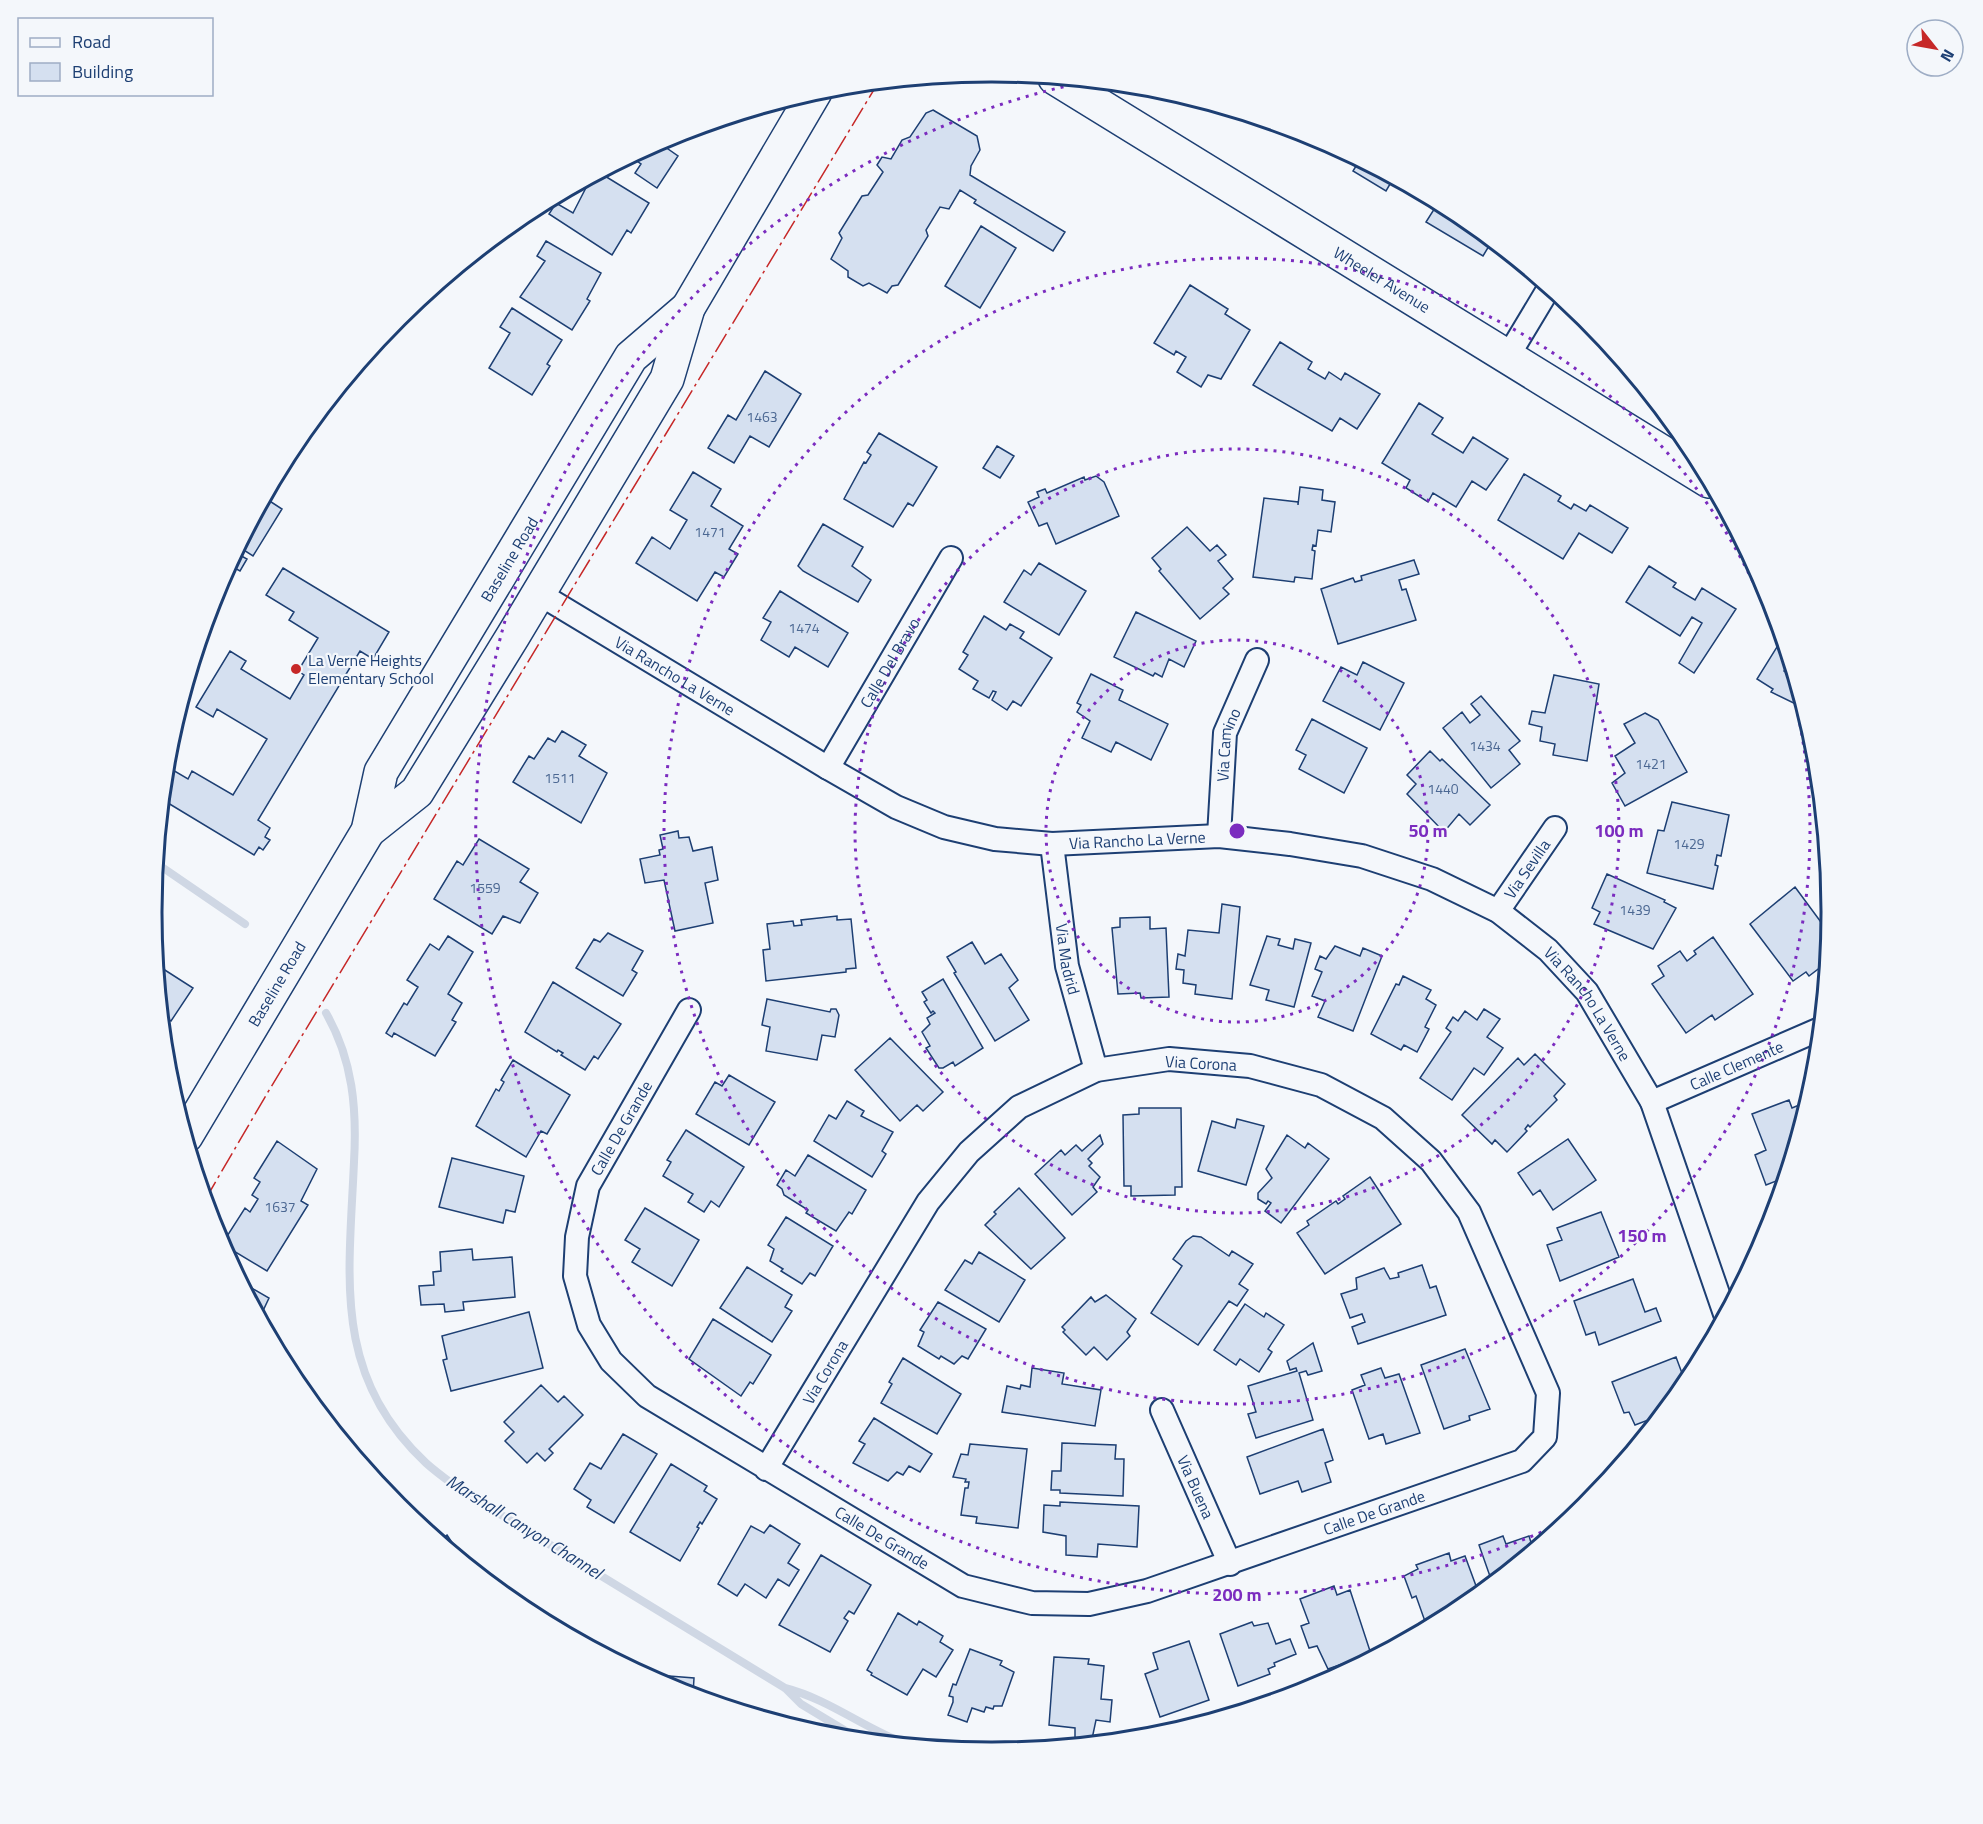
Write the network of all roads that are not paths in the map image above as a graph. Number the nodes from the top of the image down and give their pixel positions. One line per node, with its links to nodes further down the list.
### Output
1 (1069, 87): 5 (main road, Wheeler Avenue)
2 (808, 103): 4 (main road, Baseline Road)
3 (1545, 295): 5 (street)
4 (688, 308): 8 (main road, Baseline Road); 12 (main road, Baseline Road)
5 (1507, 358): 6 (main road, Wheeler Avenue)
6 (1694, 472)
7 (951, 558): 10 (street, Calle Del Bravo)
8 (538, 593): 10 (street, Via Rancho La Verne); 12 (main road, Baseline Road)
9 (1257, 660): 13 (street, Via Camino)
10 (828, 768): 14 (street, Via Rancho La Verne)
11 (1554, 828): 15 (street, Via Sevilla)
12 (368, 831): 20 (main road, Baseline Road)
13 (1219, 836): 14 (street, Via Rancho La Verne); 15 (street, Via Rancho La Verne)
14 (1052, 844): 18 (street, Via Madrid)
15 (1497, 910): 19 (street, Via Rancho La Verne)
16 (689, 1010): 24 (street, Calle De Grande)
17 (1812, 1033): 19 (street, Calle Clemente)
18 (1096, 1070): 23 (street, Via Corona); 24 (street, Via Corona)
19 (1652, 1102): 21 (street, Via Rancho La Verne)
20 (189, 1122)
21 (1722, 1304)
22 (1162, 1410): 25 (street, Via Buena)
23 (1545, 1437): 25 (street, Calle De Grande)
24 (766, 1469): 25 (street, Calle De Grande)
25 (1230, 1564)

